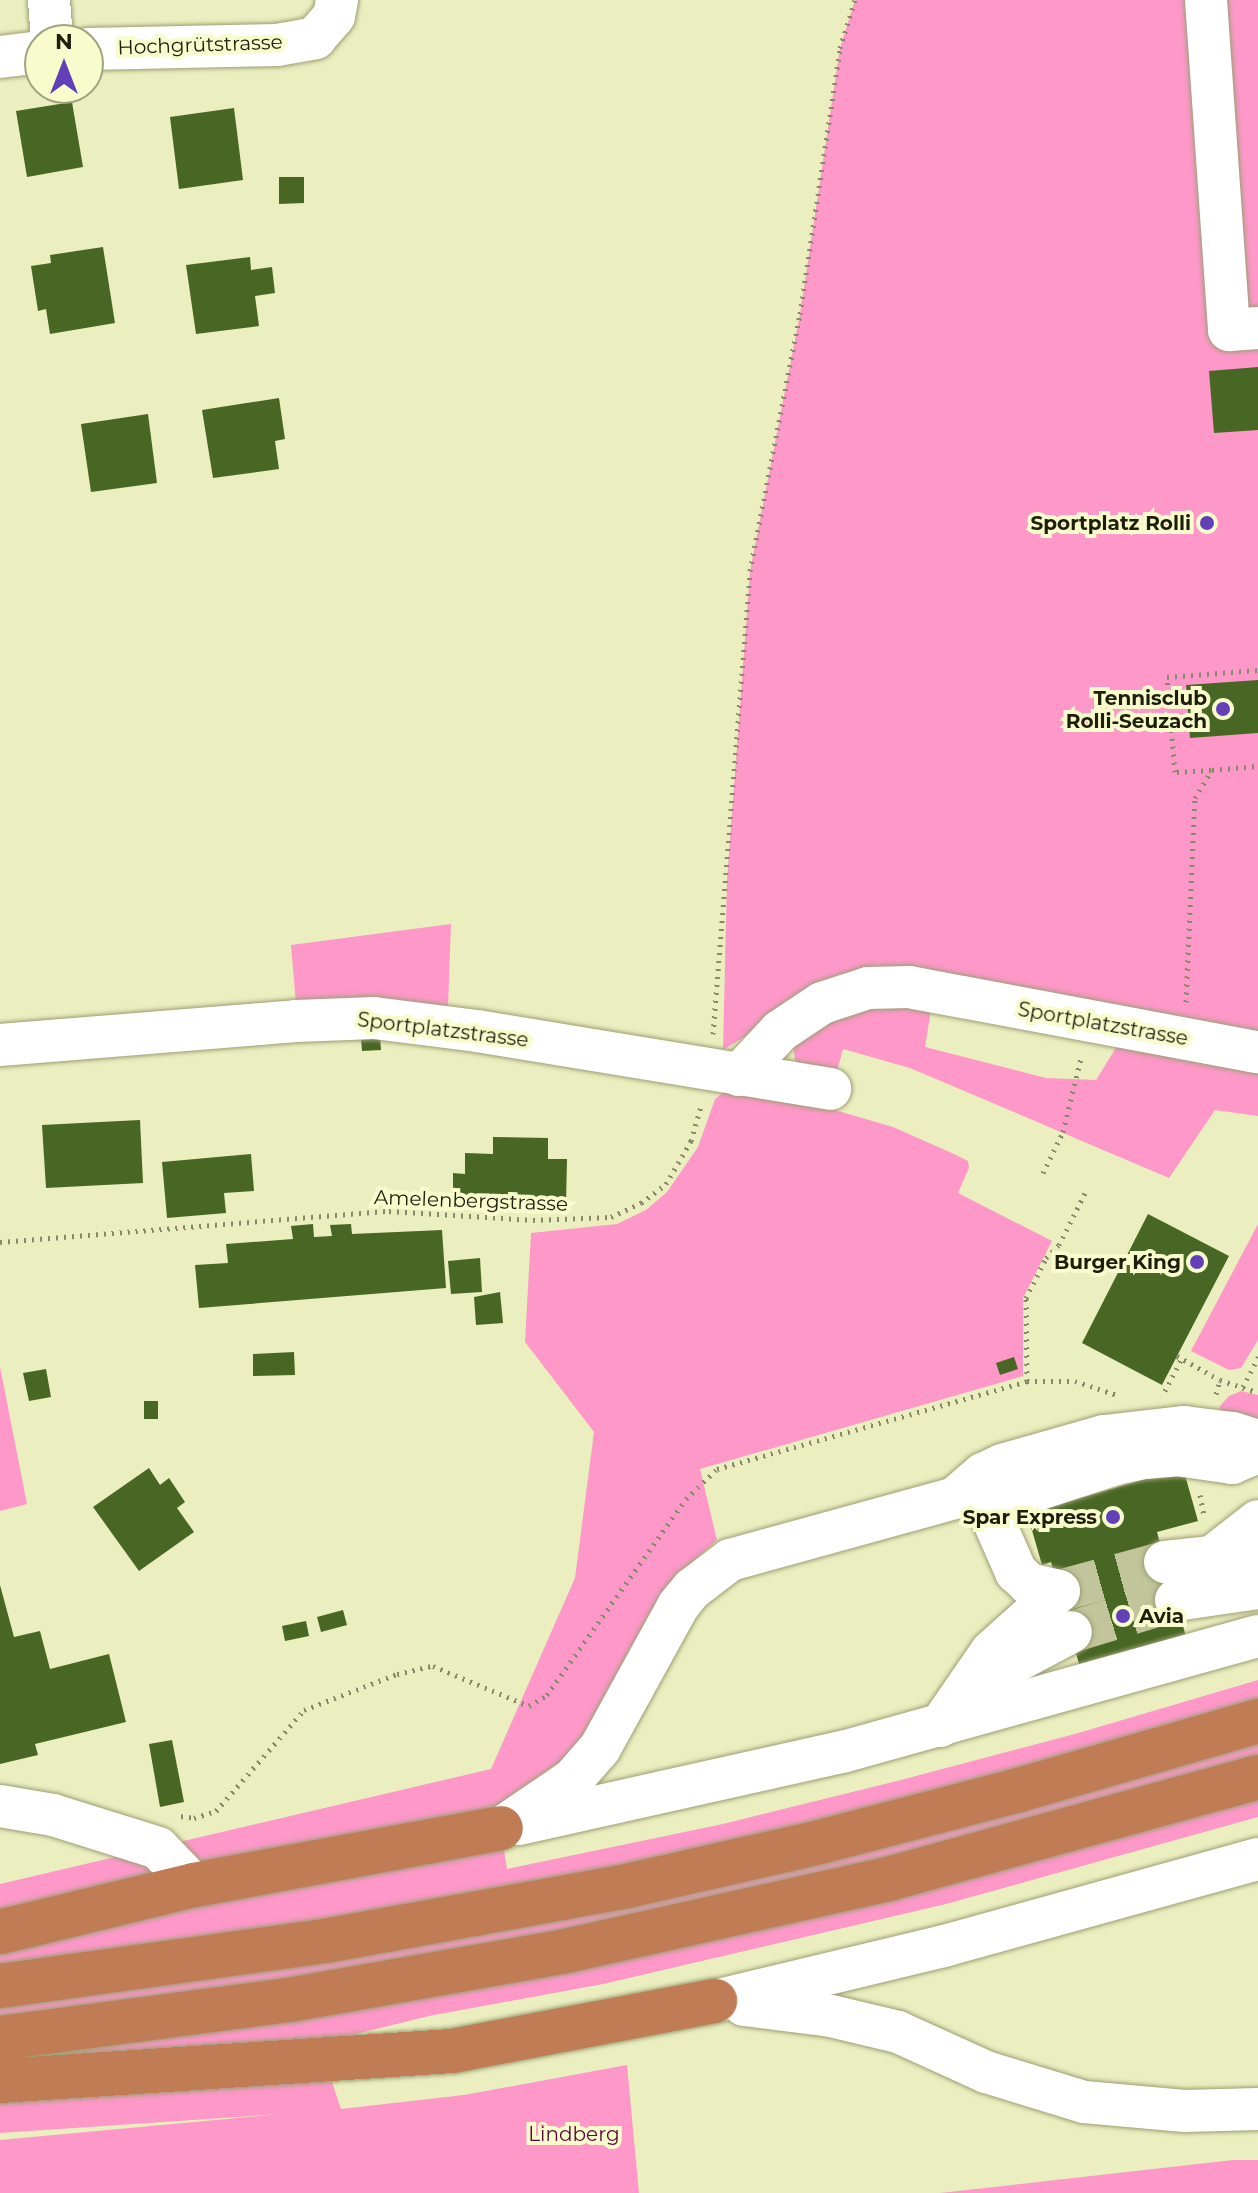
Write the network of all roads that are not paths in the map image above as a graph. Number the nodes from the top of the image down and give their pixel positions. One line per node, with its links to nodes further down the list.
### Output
1 (49, 0): 4 (street)
2 (337, 0): 5 (street, Hochgrütstrasse)
3 (1206, 0): 8 (street)
4 (51, 24)
5 (104, 49)
6 (24, 54): 7 (street)
7 (0, 57)
8 (1258, 328)
9 (0, 1045): 11 (street, Sportplatzstrasse)
10 (1258, 1052): 11 (street, Sportplatzstrasse)
11 (725, 1073): 12 (street, Sportplatzstrasse)
12 (830, 1089)
13 (1258, 1441): 25 (street)
14 (1258, 1452): 21 (street)
15 (1258, 1521): 16 (street)
16 (1212, 1557): 17 (street); 18 (street)
17 (1258, 1565)
18 (1258, 1588)
19 (1071, 1632): 21 (street)
20 (1258, 1636): 21 (street)
21 (952, 1710): 25 (street)
22 (1258, 1721): 29 (highway)
23 (1258, 1777): 31 (highway)
24 (0, 1806): 27 (street)
25 (501, 1828): 27 (highway)
26 (1258, 1859): 30 (street)
27 (194, 1885): 28 (highway)
28 (0, 1932)
29 (0, 1986)
30 (715, 2001): 32 (highway); 33 (street)
31 (0, 2038)
32 (0, 2081)
33 (1258, 2109)

